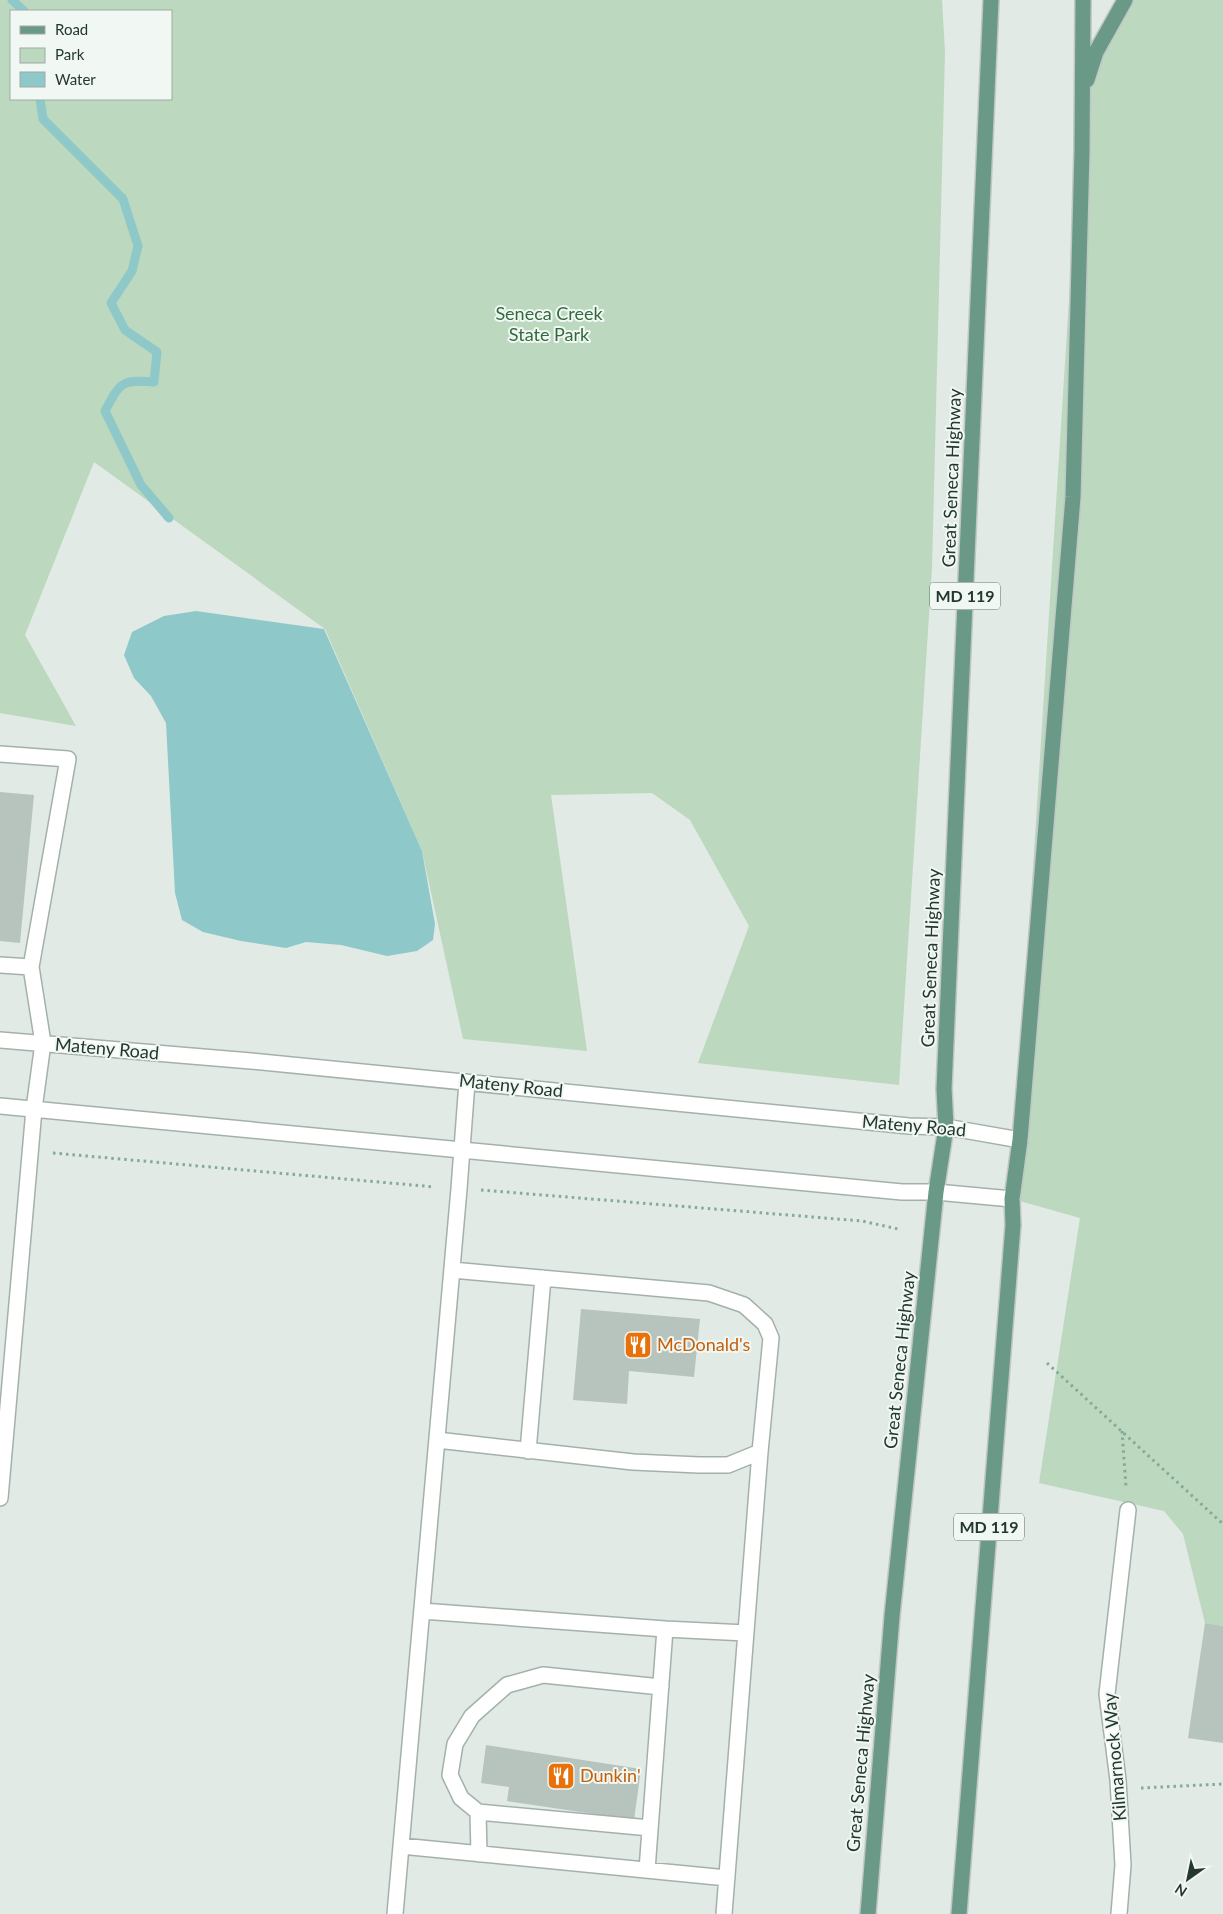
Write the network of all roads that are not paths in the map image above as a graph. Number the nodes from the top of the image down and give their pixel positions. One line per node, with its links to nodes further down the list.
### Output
1 (991, 0): 13 (main road, Great Seneca Highway / MD 119)
2 (1083, 0): 4 (main road, MD 119)
3 (1125, 0): 4 (main road)
4 (1082, 94): 14 (main road, MD 119)
5 (0, 754): 7 (street)
6 (0, 965): 7 (street)
7 (30, 967): 9 (street)
8 (0, 1040): 9 (street, Mateny Road)
9 (43, 1043): 10 (street, Mateny Road); 12 (street)
10 (466, 1082): 13 (street, Mateny Road); 15 (street)
11 (0, 1106): 12 (street)
12 (34, 1109): 15 (street); 23 (street)
13 (946, 1127): 14 (street, Mateny Road); 16 (main road, Great Seneca Highway / MD 119)
14 (1020, 1140): 17 (main road, MD 119)
15 (462, 1150): 16 (street); 18 (street)
16 (936, 1192): 17 (street); 37 (main road, Great Seneca Highway / MD 119)
17 (1012, 1199): 38 (main road, MD 119)
18 (452, 1270): 19 (street); 20 (street)
19 (543, 1278): 21 (street); 22 (street)
20 (437, 1440): 21 (street); 25 (street)
21 (528, 1451): 22 (street)
22 (760, 1452): 27 (street)
23 (0, 1498)
24 (1128, 1510): 39 (street, Kilmarnock Way)
25 (422, 1611): 26 (street); 31 (street)
26 (665, 1629): 27 (street); 28 (street)
27 (746, 1633): 34 (street)
28 (661, 1687): 29 (street); 30 (street)
29 (478, 1812): 30 (street); 32 (street)
30 (650, 1828): 33 (street)
31 (401, 1846): 32 (street); 35 (street)
32 (478, 1854): 33 (street)
33 (646, 1870): 34 (street)
34 (727, 1878): 36 (street)
35 (395, 1914)
36 (724, 1914)
37 (868, 1914)
38 (959, 1914)
39 (1119, 1914)

